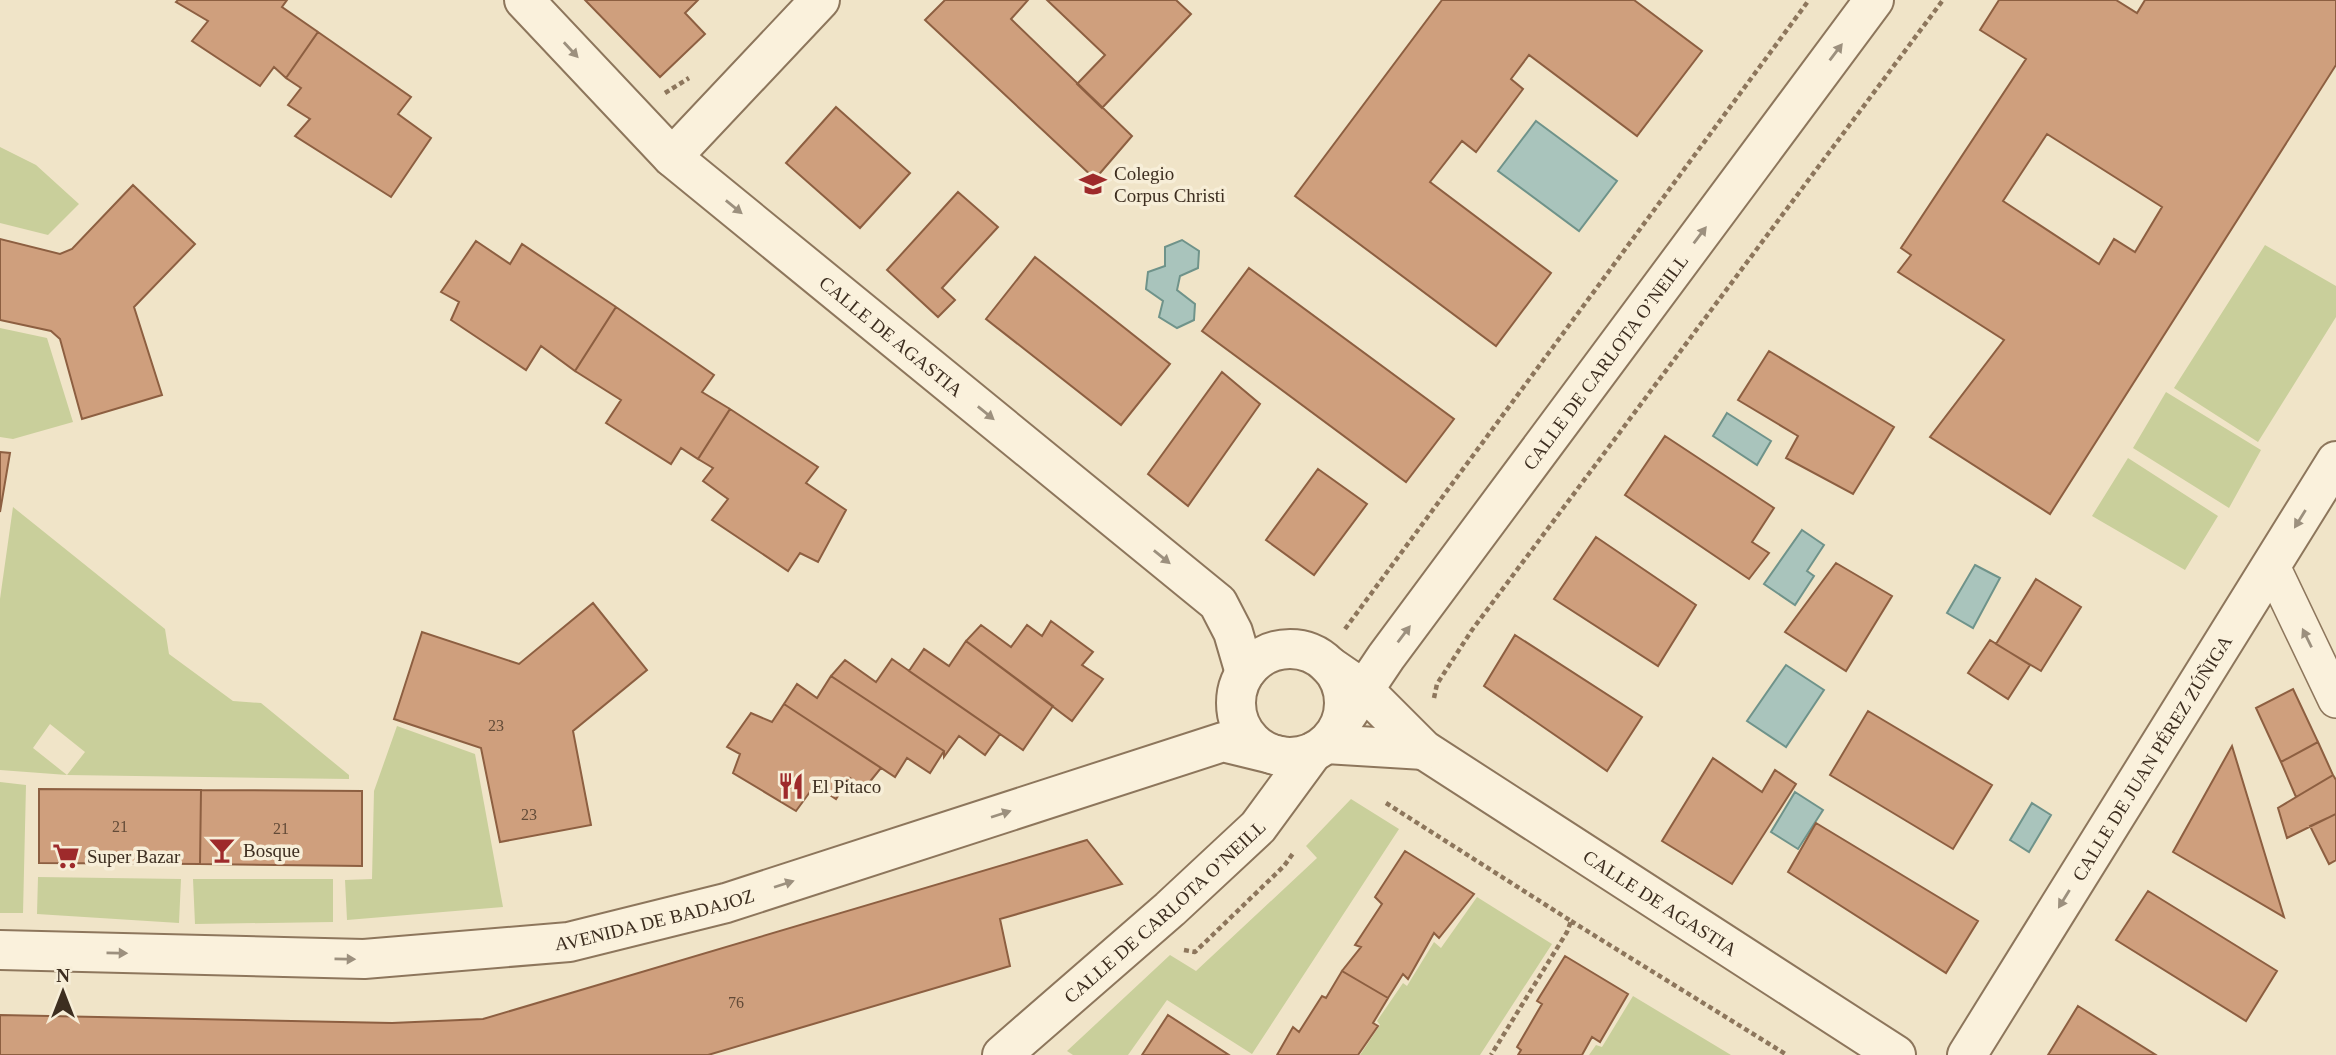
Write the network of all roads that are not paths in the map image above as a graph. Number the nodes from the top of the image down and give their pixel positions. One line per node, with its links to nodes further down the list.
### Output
1 (524, 0): 4 (street, CALLE DE AGASTIA, one-way to 4)
2 (820, 0): 4 (street)
3 (1874, 0): 9 (street, CALLE DE CARLOTA O’NEILL, one-way to 3)
4 (673, 157): 8 (street, CALLE DE AGASTIA, one-way to 8)
5 (2336, 461): 6 (street, CALLE DE JUAN PÉREZ ZÚÑIGA, one-way to 6)
6 (2271, 564): 10 (street, one-way to 6); 17 (street, CALLE DE JUAN PÉREZ ZÚÑIGA, one-way to 17)
7 (1328, 665): 8 (street); 9 (street, CALLE DE AGASTIA); 12 (street)
8 (1245, 673): 11 (street)
9 (1363, 689): 12 (street, CALLE DE CARLOTA O’NEILL); 13 (street, CALLE DE AGASTIA)
10 (2336, 700)
11 (1230, 730): 12 (street); 14 (street, AVENIDA DE BADAJOZ, one-way to 11)
12 (1315, 745): 13 (street, CALLE DE AGASTIA); 15 (street, CALLE DE CARLOTA O’NEILL)
13 (1424, 750): 16 (street, CALLE DE AGASTIA)
14 (0, 950)
15 (1002, 1055)
16 (1896, 1055)
17 (1967, 1055)

